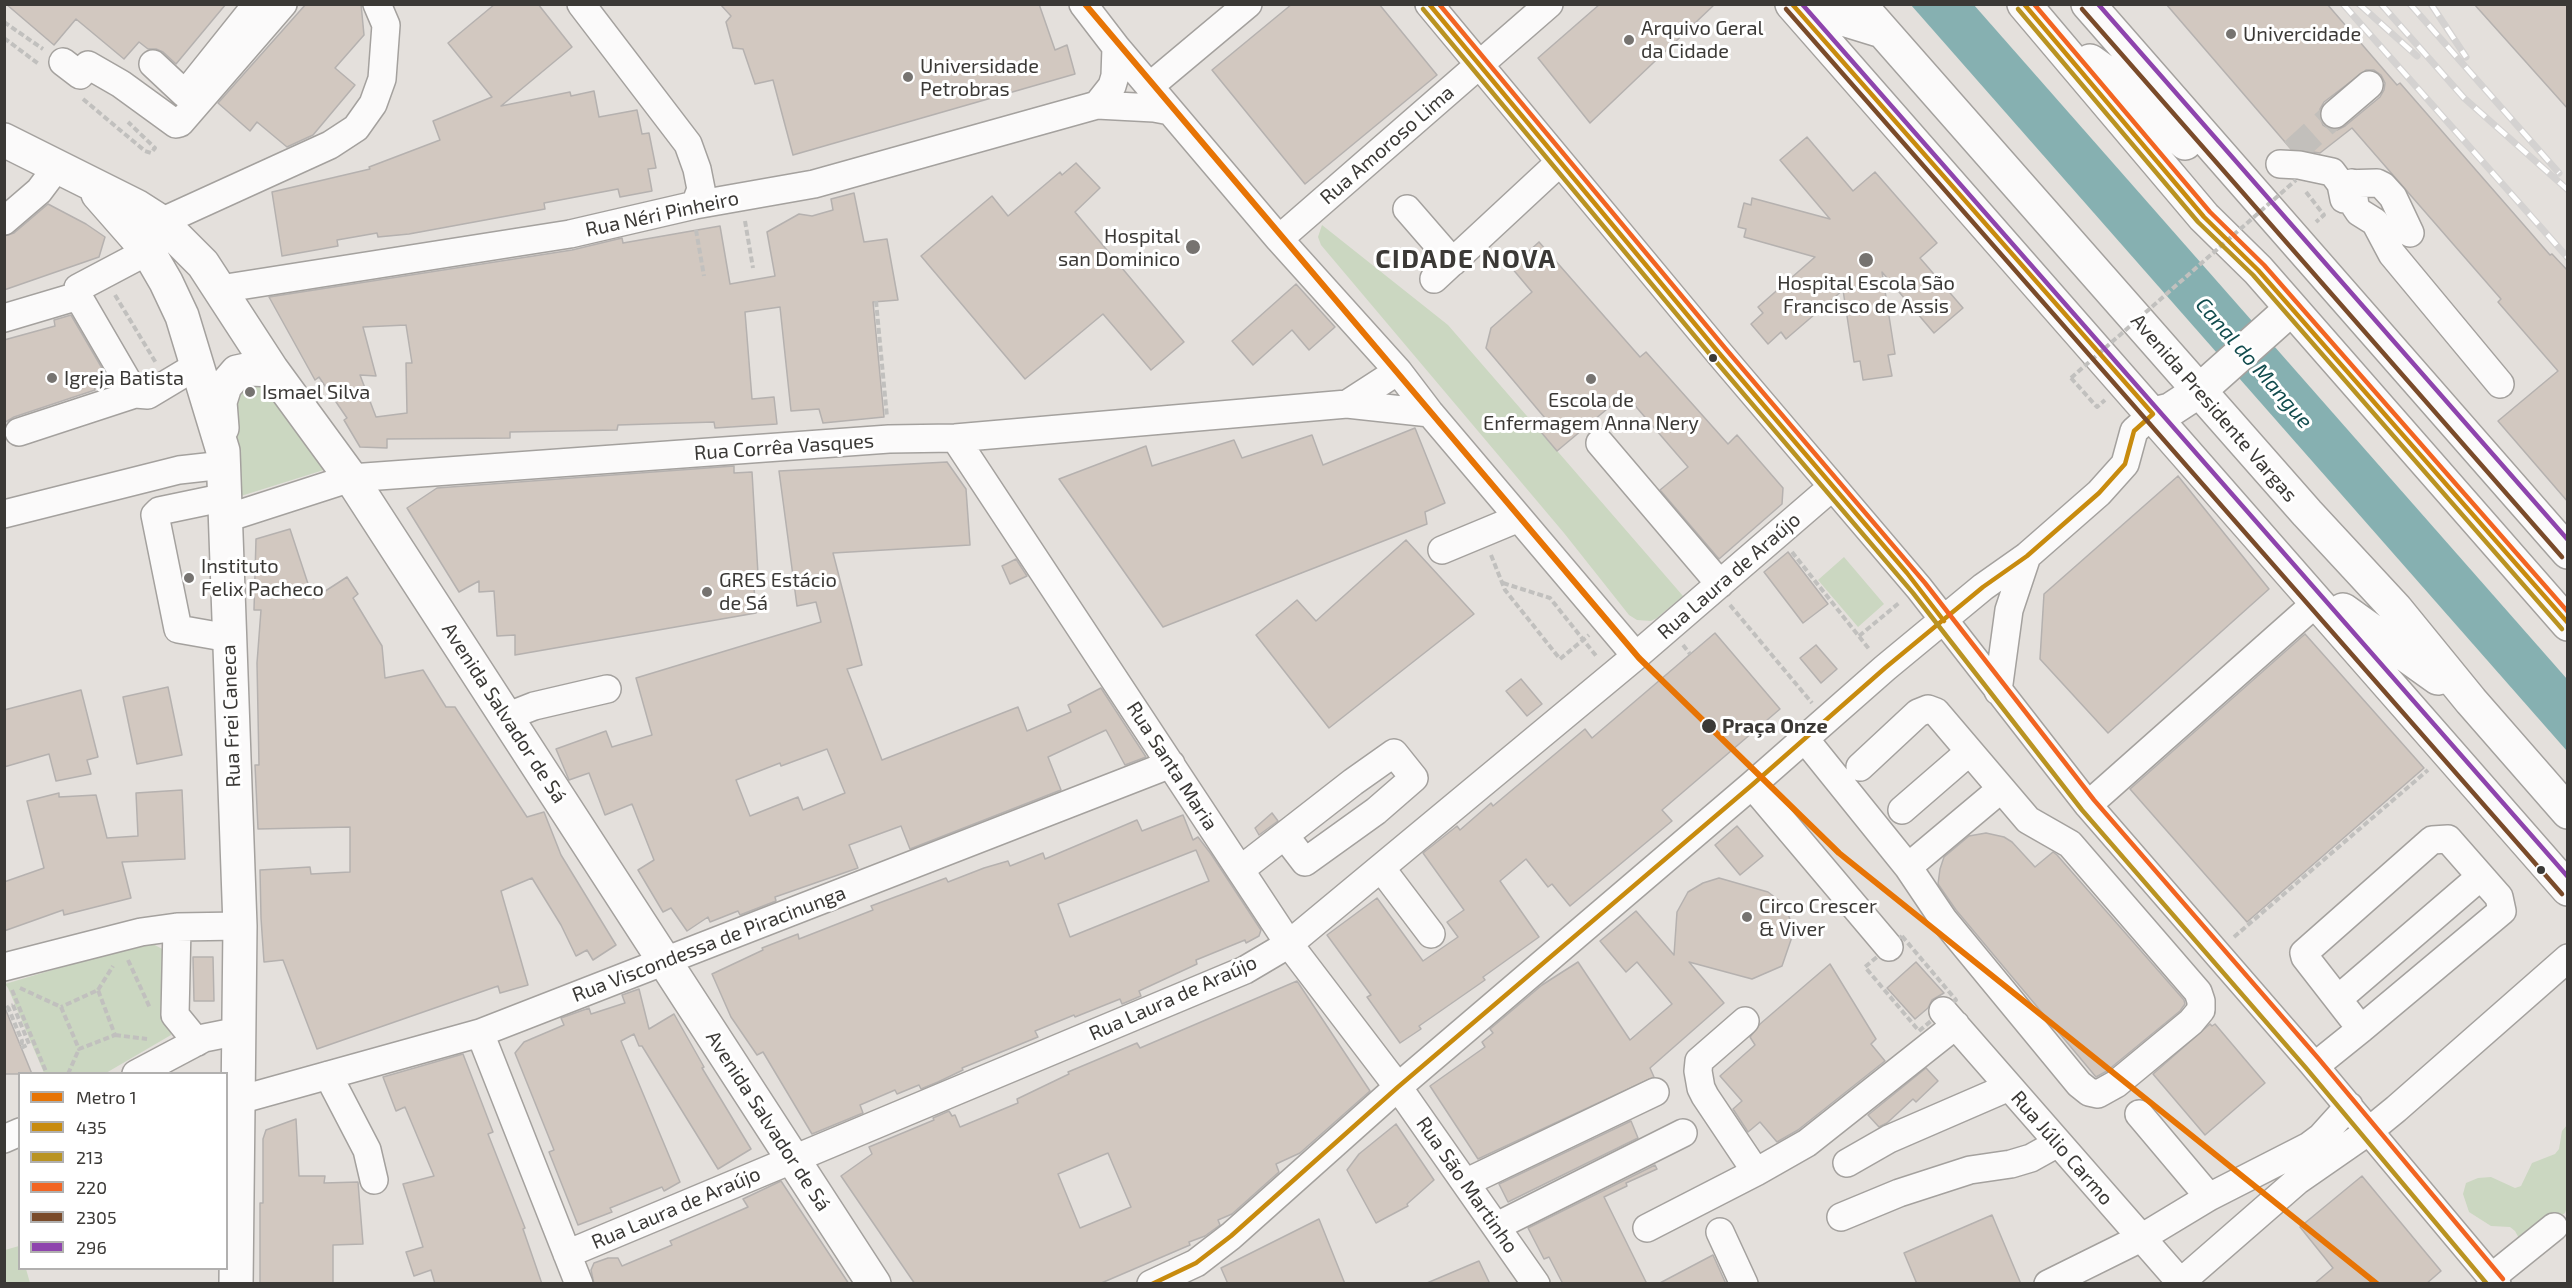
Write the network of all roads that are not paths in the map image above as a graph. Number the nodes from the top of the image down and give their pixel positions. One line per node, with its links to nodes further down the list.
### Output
1 (257, 4): 15 (street)
2 (283, 4): 17 (street)
3 (377, 4): 32 (street)
4 (581, 4): 29 (street)
5 (1083, 4): 14 (street)
6 (1248, 4): 19 (street)
7 (1429, 4): 16 (street)
8 (1549, 4): 16 (street, Rua Amoroso Lima)
9 (1793, 4): 13 (main road); 48 (main road)
10 (1859, 4): 13 (main road, Avenida Presidente Vargas)
11 (2088, 4): 28 (main road)
12 (2032, 14): 28 (main road); 39 (main road)
13 (1882, 31): 44 (main road, Avenida Presidente Vargas)
14 (1116, 47): 19 (street); 20 (street)
15 (153, 64)
16 (1479, 65): 24 (street); 34 (street, Rua Amoroso Lima)
17 (80, 77)
18 (2369, 85): 22 (street)
19 (1150, 86): 21 (street)
20 (1097, 105): 21 (street, Rua Néri Pinheiro); 29 (street, Rua Néri Pinheiro)
21 (1170, 111): 34 (street)
22 (2336, 114)
23 (4, 140): 25 (main road, Avenida Salvador de Sá)
24 (1560, 162): 30 (street); 54 (street)
25 (57, 167): 26 (main road, Avenida Salvador de Sá); 31 (street)
26 (90, 184): 32 (main road, Avenida Salvador de Sá); 35 (main road, Rua Frei Caneca)
27 (2340, 196): 28 (street); 33 (street); 43 (street)
28 (2255, 197): 59 (main road)
29 (695, 205): 36 (street, Rua Néri Pinheiro)
30 (1407, 209)
31 (4, 220)
32 (161, 222): 36 (main road, Avenida Salvador de Sá)
33 (2410, 233)
34 (1279, 239): 42 (street)
35 (148, 251): 37 (street); 40 (main road, Rua Frei Caneca)
36 (220, 289): 41 (main road, Avenida Salvador de Sá)
37 (78, 296): 38 (street); 45 (street)
38 (4, 318)
39 (2279, 319): 44 (main road); 65 (main road)
40 (198, 365): 45 (street); 52 (main road, Rua Frei Caneca)
41 (272, 370): 52 (main road); 53 (main road, Avenida Salvador de Sá)
42 (1398, 371): 46 (street, Rua Corrêa Vasques); 47 (street)
43 (2500, 384)
44 (2199, 391): 48 (main road); 70 (main road, Avenida Presidente Vargas)
45 (135, 394): 49 (street)
46 (1347, 404): 47 (street, Rua Corrêa Vasques); 50 (street, Rua Corrêa Vasques)
47 (1430, 413): 57 (street)
48 (2153, 414): 60 (main road); 61 (street)
49 (20, 432)
50 (955, 438): 53 (street, Rua Corrêa Vasques); 74 (street, Rua Santa Maria)
51 (1600, 443): 62 (street)
52 (223, 458): 55 (main road, Rua Frei Caneca); 56 (street)
53 (351, 478): 55 (street, Rua Corrêa Vasques); 71 (main road, Avenida Salvador de Sá)
54 (1832, 487): 62 (street, Rua Laura de Araújo); 64 (street)
55 (226, 508): 66 (main road, Rua Frei Caneca); 66 (street, Rua Corrêa Vasques)
56 (4, 514)
57 (1525, 525): 58 (street); 67 (street)
58 (1465, 546)
59 (2568, 552)
60 (2277, 555): 63 (main road); 70 (main road)
61 (2027, 556): 64 (street); 69 (street)
62 (1718, 586): 67 (street, Rua Laura de Araújo)
63 (2317, 602): 79 (street); 88 (main road)
64 (1944, 621): 69 (street); 72 (street)
65 (2568, 624)
66 (229, 638): 89 (main road, Rua Frei Caneca)
67 (1636, 656): 85 (street, Rua Laura de Araújo)
68 (607, 689): 71 (street)
69 (1998, 691): 79 (street)
70 (2471, 701): 82 (main road, Avenida Presidente Vargas)
71 (506, 717): 95 (main road, Avenida Salvador de Sá)
72 (1804, 738): 77 (street); 84 (street)
73 (1969, 752): 75 (street); 78 (street); 80 (street)
74 (1171, 764): 86 (street, Rua Santa Maria); 95 (street, Rua Viscondessa de Piracinunga)
75 (1860, 767)
76 (1353, 782): 81 (street); 81 (street); 83 (street)
77 (1752, 785): 93 (street); 106 (street)
78 (2001, 789): 84 (street); 84 (street)
79 (2088, 805): 103 (street)
80 (1902, 810)
81 (1376, 811): 83 (street)
82 (2568, 812)
83 (1285, 836): 86 (street)
84 (1908, 867)
85 (1381, 868): 91 (street); 92 (street, Rua Laura de Araújo)
86 (1240, 870): 92 (street, Rua Santa Maria)
87 (2480, 877): 97 (street); 97 (street); 99 (street)
88 (2568, 889)
89 (240, 926): 90 (street); 101 (main road, Rua Frei Caneca)
90 (177, 927): 96 (street); 102 (street)
91 (1431, 934)
92 (1289, 944): 106 (street, Rua Santa Maria); 117 (street, Rua Laura de Araújo)
93 (1889, 947)
94 (2568, 958): 112 (street)
95 (665, 961): 100 (street, Rua Viscondessa de Piracinunga); 117 (main road, Avenida Salvador de Sá)
96 (4, 967)
97 (2338, 999): 99 (street)
98 (1745, 1021): 119 (street)
99 (2361, 1029): 103 (street)
100 (480, 1033): 105 (street, Rua Viscondessa de Piracinunga); 129 (street)
101 (239, 1034): 102 (street); 109 (main road, Rua Frei Caneca)
102 (197, 1042): 104 (street)
103 (2314, 1066): 110 (street)
104 (140, 1072)
105 (328, 1075): 109 (street, Rua Viscondessa de Piracinunga); 120 (street)
106 (1398, 1087): 121 (street, Rua São Martinho); 135 (street)
107 (2009, 1087): 116 (street, Rua Júlio Carmo); 118 (street); 119 (street, Rua Júlio Carmo)
108 (1654, 1092): 121 (street)
109 (239, 1100): 132 (main road, Rua Frei Caneca)
110 (2349, 1106): 112 (street); 122 (street)
111 (2139, 1114): 122 (street)
112 (2369, 1131): 130 (street); 131 (street)
113 (18, 1133): 115 (street)
114 (1683, 1133): 124 (street)
115 (4, 1139)
116 (2058, 1143): 123 (street); 128 (street, Rua Júlio Carmo)
117 (792, 1159): 129 (street, Rua Laura de Araújo); 134 (main road, Avenida Salvador de Sá)
118 (1847, 1163)
119 (1756, 1172): 125 (street)
120 (374, 1180)
121 (1467, 1182): 124 (street, Rua São Martinho)
122 (2209, 1197): 128 (street)
123 (1841, 1217)
124 (1497, 1226): 136 (street, Rua São Martinho)
125 (1647, 1228)
126 (2555, 1229): 130 (street)
127 (1720, 1232): 137 (street)
128 (2141, 1238): 131 (street, Rua Júlio Carmo); 138 (street)
129 (567, 1254): 133 (street)
130 (2494, 1280)
131 (2182, 1283)
132 (236, 1284)
133 (579, 1284)
134 (874, 1284)
135 (1151, 1284)
136 (1536, 1284)
137 (1743, 1284)
138 (2048, 1284)

